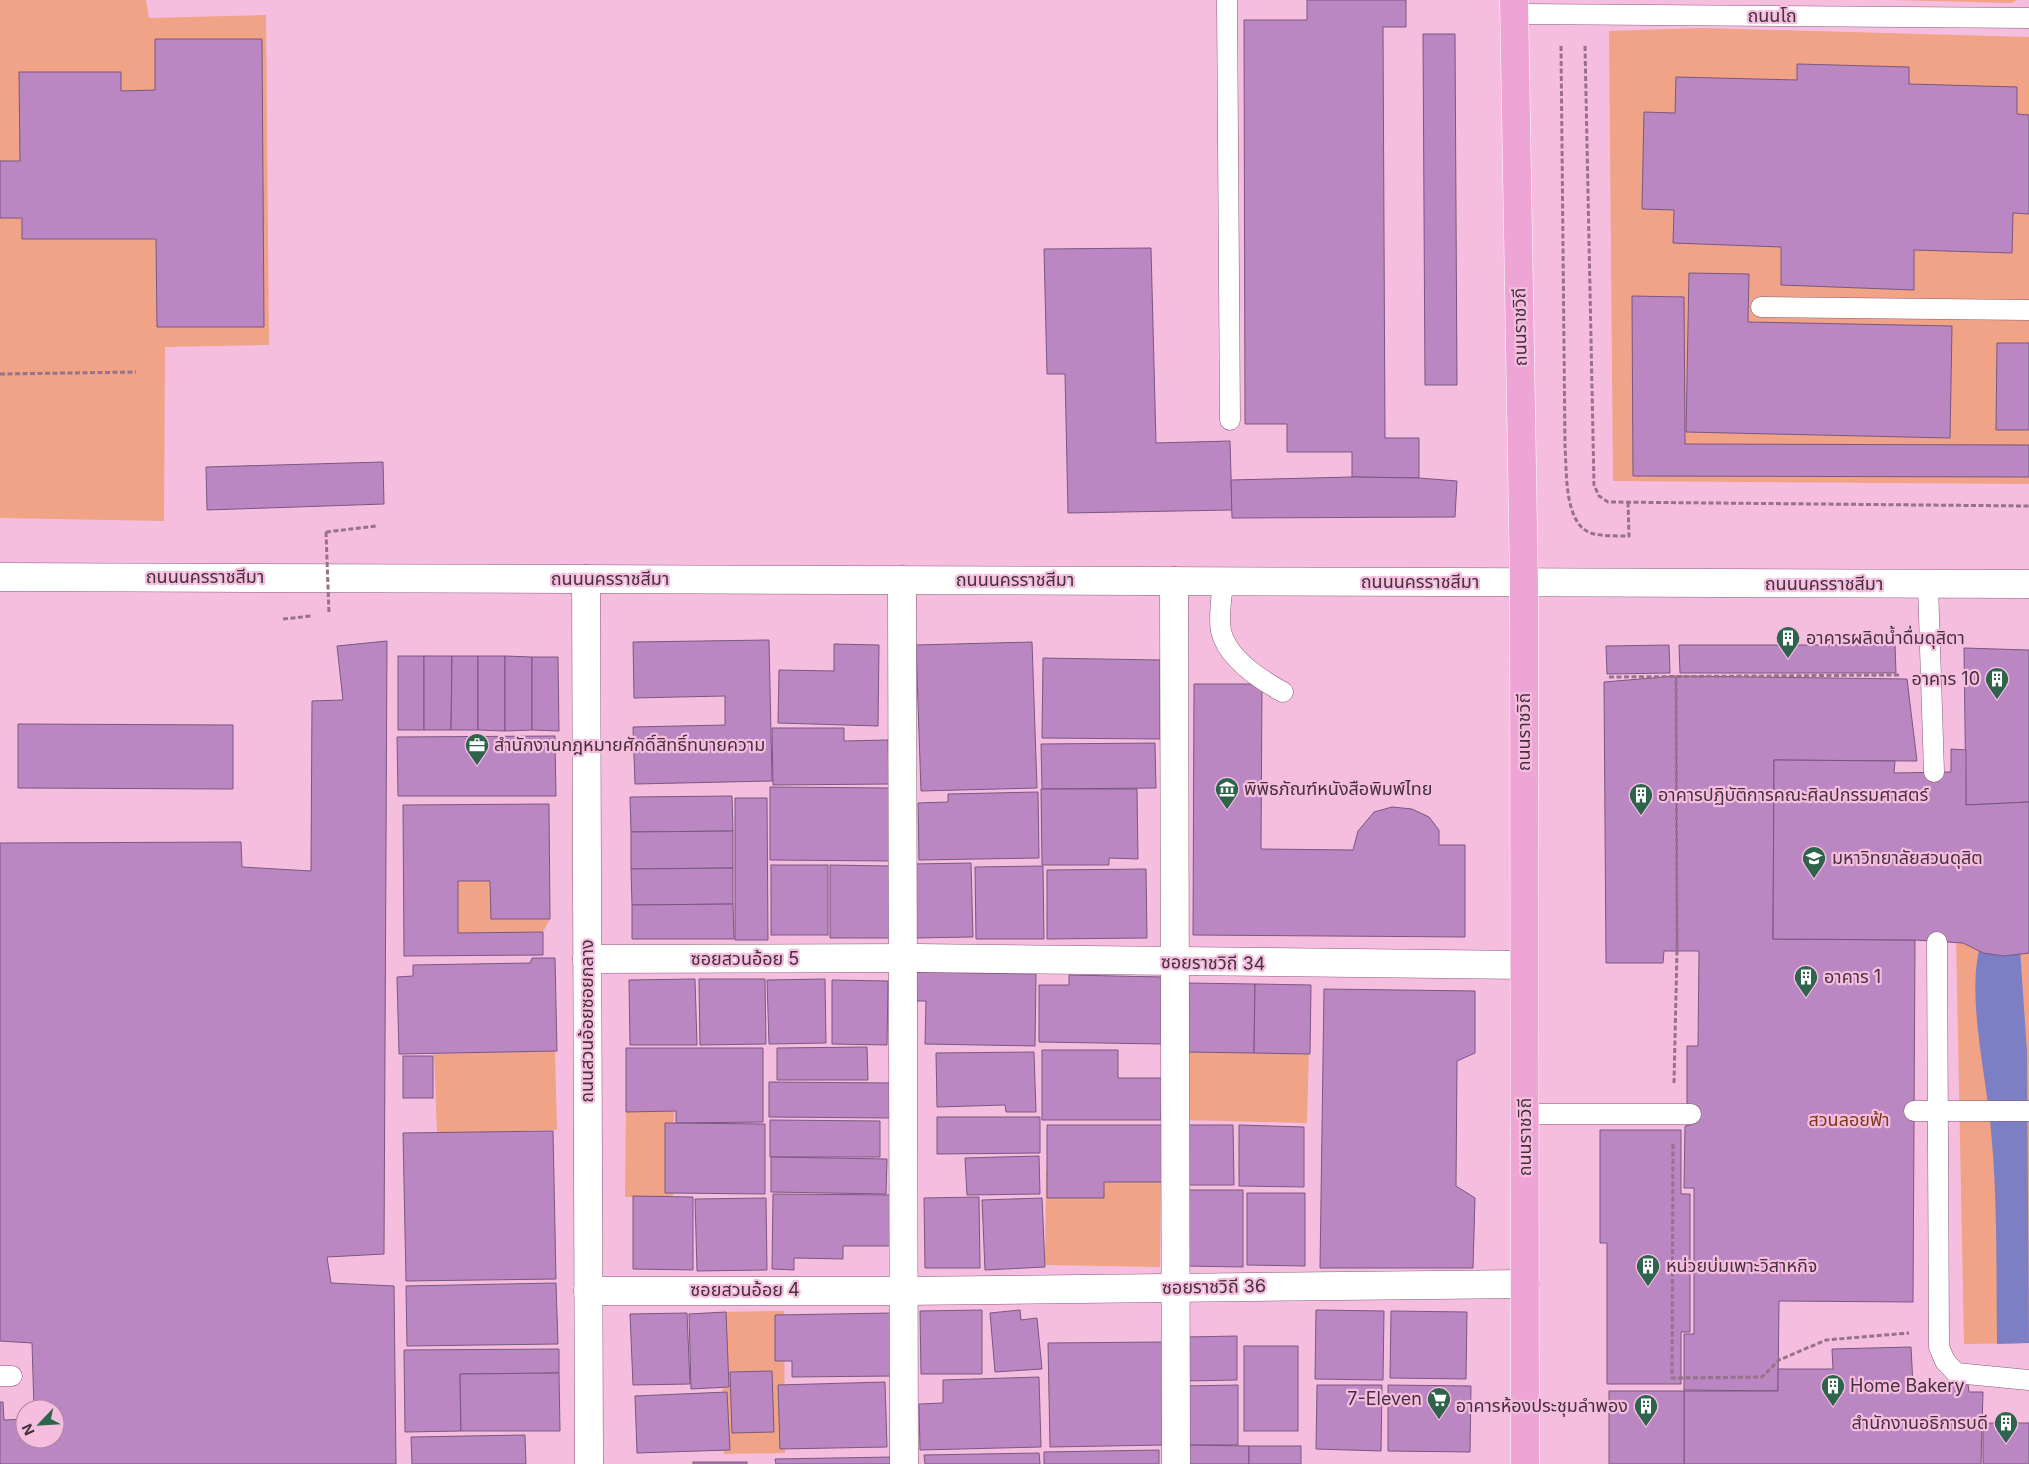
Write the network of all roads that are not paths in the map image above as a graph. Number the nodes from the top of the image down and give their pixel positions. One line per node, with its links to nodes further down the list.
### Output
1 (1227, 0): 6 (lane)
2 (1514, 7): 3 (lane, ถนนโถ); 12 (main road, ถนนราชวิถี)
3 (2029, 18)
4 (1761, 307): 5 (lane)
5 (2029, 310)
6 (1230, 420)
7 (0, 576): 8 (street, ถนนนครราชสีมา)
8 (586, 578): 9 (street, ถนนนครราชสีมา); 19 (street, ถนนสวนอ้อยซอยกลาง)
9 (902, 580): 10 (street, ถนนนครราชสีมา); 18 (street)
10 (1174, 581): 11 (street, ถนนนครราชสีมา); 20 (street)
11 (1223, 581): 12 (street, ถนนนครราชสีมา); 15 (lane)
12 (1524, 583): 14 (street, ถนนนครราชสีมา); 21 (main road, ถนนราชวิถี)
13 (2029, 584): 14 (street, ถนนนครราชสีมา)
14 (1928, 585): 16 (lane)
15 (1283, 692)
16 (1934, 772)
17 (1937, 942): 22 (lane)
18 (903, 958): 19 (street, ซอยสวนอ้อย 5); 20 (street, ซอยราชวิถี 34); 30 (street)
19 (587, 959): 29 (street, ถนนสวนอ้อยซอยกลาง)
20 (1175, 962): 21 (street, ซอยราชวิถี 34); 28 (street)
21 (1524, 965): 25 (main road, ถนนราชวิถี)
22 (1937, 1110): 23 (lane); 24 (lane); 31 (lane)
23 (1914, 1111)
24 (2029, 1111)
25 (1525, 1114): 26 (lane); 27 (main road, ถนนราชวิถี)
26 (1682, 1114)
27 (1525, 1284): 28 (street, ซอยราชวิถี 36); 35 (main road, ถนนราชวิถี)
28 (1176, 1288): 30 (street, ซอยราชวิถี 36); 34 (street)
29 (588, 1290): 30 (street, ซอยสวนอ้อย 4); 32 (street, ถนนสวนอ้อยซอยกลาง)
30 (903, 1291): 33 (street)
31 (2029, 1380)
32 (588, 1464)
33 (904, 1464)
34 (1176, 1464)
35 (1525, 1464)

